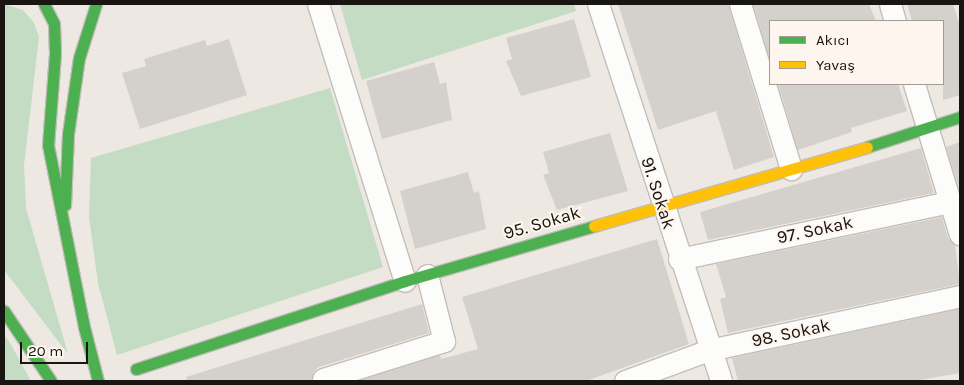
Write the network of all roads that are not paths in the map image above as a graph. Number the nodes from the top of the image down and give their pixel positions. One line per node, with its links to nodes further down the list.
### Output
1 (44, 4): 14 (main road)
2 (96, 4): 14 (main road)
3 (318, 4): 18 (street)
4 (598, 4): 13 (street, 91. Sokak)
5 (740, 4): 11 (street)
6 (890, 4): 7 (street)
7 (895, 20)
8 (914, 85): 10 (street)
9 (960, 117): 10 (main road, 95. Sokak)
10 (927, 130): 11 (main road, 95. Sokak); 12 (street)
11 (791, 169): 13 (main road, 95. Sokak)
12 (950, 202): 15 (street); 16 (street, 97. Sokak)
13 (662, 206): 16 (street, 91. Sokak); 17 (main road, 95. Sokak)
14 (64, 232): 24 (main road)
15 (960, 234)
16 (679, 259): 21 (street, 91. Sokak)
17 (427, 275): 18 (main road, 95. Sokak); 25 (street)
18 (405, 281): 22 (main road, 95. Sokak)
19 (960, 296): 21 (street, 98. Sokak)
20 (4, 311): 23 (main road)
21 (710, 350): 26 (street, 98. Sokak); 27 (street, 91. Sokak)
22 (136, 369)
23 (51, 381)
24 (98, 381)
25 (321, 381)
26 (625, 381)
27 (721, 381)

